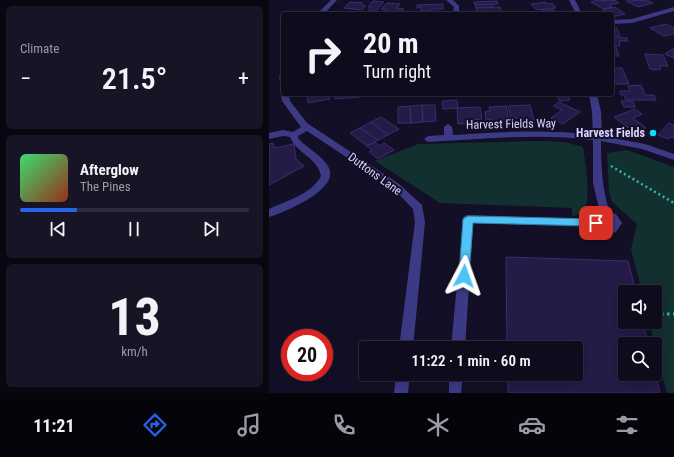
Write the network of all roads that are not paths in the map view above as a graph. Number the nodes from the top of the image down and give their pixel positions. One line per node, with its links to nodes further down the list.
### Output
1 (334, 0): 5 (street)
2 (449, 0): 6 (street)
3 (572, 0): 7 (street)
4 (674, 9): 8 (street)
5 (322, 12)
6 (456, 12)
7 (578, 12)
8 (614, 22)
9 (285, 96): 11 (street, Duttons Lane)
10 (594, 96): 16 (street)
11 (308, 127): 13 (street); 22 (street, Duttons Lane)
12 (448, 127): 15 (street, Harvest Fields Way)
13 (295, 135): 14 (street); 19 (street)
14 (269, 136)
15 (449, 138): 16 (street, Harvest Fields Way); 17 (street, Harvest Fields Way)
16 (598, 138): 18 (street, Harvest Fields Way); 20 (street)
17 (427, 139)
18 (674, 157)
19 (269, 213)
20 (606, 215): 21 (street); 21 (street)
21 (596, 223): 23 (street)
22 (407, 341)
23 (459, 341)
24 (402, 381): 27 (street)
25 (456, 381): 26 (street)
26 (455, 391)
27 (401, 393)

